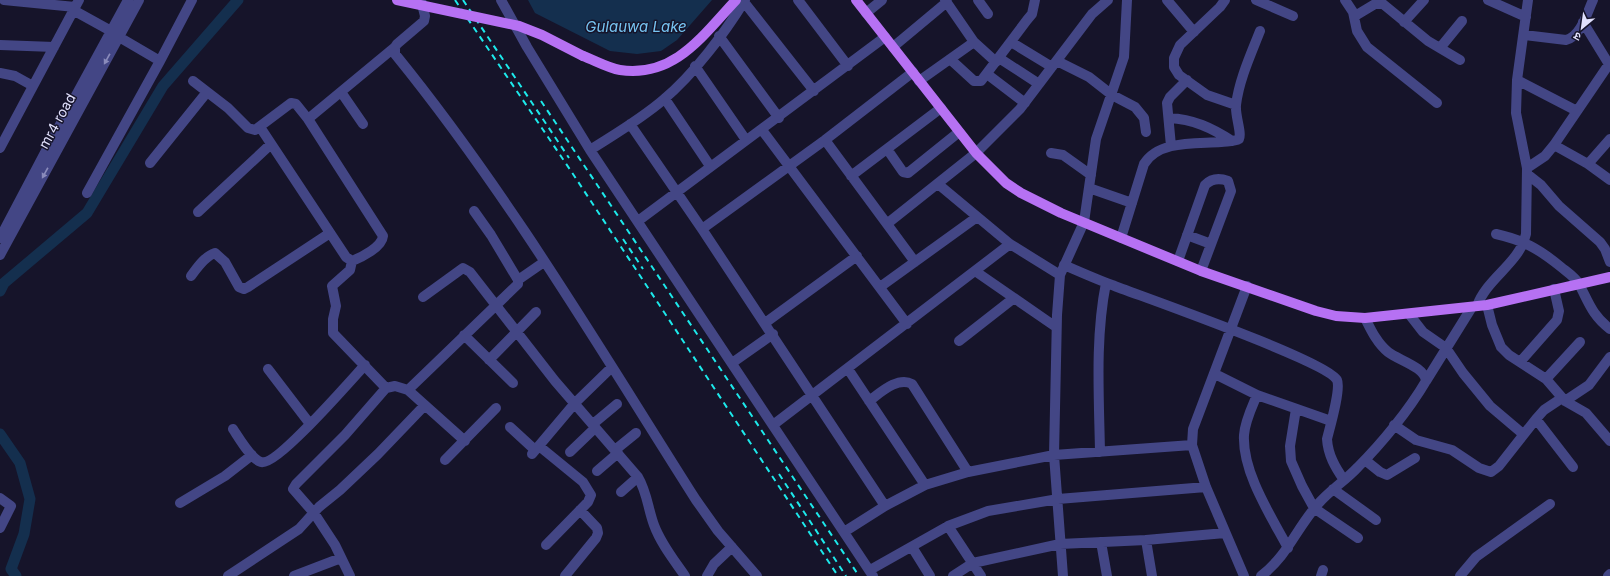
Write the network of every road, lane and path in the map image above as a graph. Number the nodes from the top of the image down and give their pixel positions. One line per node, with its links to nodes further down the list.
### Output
1 (4, 0): 25 (street)
2 (128, 0): 36 (street, mr4 road)
3 (139, 0): 36 (street, mr4 road)
4 (192, 0): 50 (street)
5 (397, 0): 23 (main road, bridge)
6 (421, 0): 43 (street)
7 (501, 0): 92 (street)
8 (798, 0): 54 (street)
9 (856, 0): 26 (main road)
10 (882, 0): 26 (street)
11 (978, 0): 27 (street)
12 (1035, 0): 41 (street)
13 (1108, 0): 51 (street)
14 (1127, 0): 67 (street)
15 (1167, 0): 35 (street)
16 (1225, 0): 35 (street)
17 (1256, 0): 28 (street)
18 (1344, 0): 29 (street)
19 (1424, 0): 32 (street)
20 (1488, 0): 30 (street)
21 (1528, 0): 30 (street)
22 (1593, 0): 33 (street)
23 (742, 1): 38 (street); 64 (street)
24 (946, 1): 40 (street); 45 (street)
25 (76, 6): 36 (street); 44 (street)
26 (866, 13): 39 (main road)
27 (988, 14)
28 (1293, 16)
29 (1355, 16): 32 (street); 70 (street)
30 (1526, 17): 37 (street)
31 (1462, 21): 46 (street)
32 (1404, 22): 46 (street)
33 (1583, 22): 37 (street); 52 (street)
34 (1260, 31): 71 (street)
35 (1194, 32): 58 (street)
36 (115, 34): 50 (street); 118 (street, mr4 road); 123 (street, mr4 road, one-way to 123)
37 (1524, 35): 59 (street)
38 (719, 36): 53 (street); 74 (street)
39 (885, 37): 45 (main road); 54 (street)
40 (974, 42): 47 (street); 48 (street)
41 (1011, 42): 48 (street); 51 (street)
42 (0, 45): 44 (street)
43 (395, 46): 66 (street); 127 (street)
44 (54, 47): 63 (street)
45 (893, 47): 55 (main road)
46 (1440, 48): 49 (street)
47 (950, 59): 57 (street); 61 (street)
48 (998, 60): 57 (street); 62 (street)
49 (1460, 60)
50 (160, 61): 106 (street)
51 (1054, 64): 62 (street); 67 (street)
52 (1609, 65): 73 (street)
53 (695, 66): 68 (street); 84 (street)
54 (848, 66): 64 (street)
55 (913, 72): 61 (main road); 85 (street)
56 (0, 73): 63 (street)
57 (987, 74): 69 (street)
58 (1187, 80): 71 (street); 75 (street)
59 (1517, 80): 73 (street); 99 (street)
60 (192, 81): 65 (street)
61 (919, 81): 72 (main road)
62 (1039, 84): 69 (street)
63 (33, 86): 90 (street)
64 (814, 91): 74 (street)
65 (207, 92): 79 (street); 95 (street)
66 (341, 92): 76 (street); 77 (street)
67 (1112, 95): 82 (street); 100 (street)
68 (665, 99): 78 (street); 98 (street)
69 (1025, 103): 94 (street)
70 (1437, 103)
71 (1236, 105): 86 (street)
72 (941, 108): 81 (main road); 91 (street)
73 (1577, 111): 88 (street)
74 (779, 118): 80 (street)
75 (1169, 118): 86 (street); 89 (street)
76 (308, 119): 79 (street); 125 (street)
77 (363, 124)
78 (630, 124): 92 (street); 105 (street)
79 (260, 127): 87 (street)
80 (762, 130): 84 (street); 96 (street)
81 (959, 132): 91 (street); 94 (main road)
82 (1146, 132)
83 (1610, 139): 97 (street)
84 (746, 140): 98 (street)
85 (825, 140): 96 (street); 101 (street)
86 (1232, 141): 89 (street)
87 (271, 144): 109 (street); 115 (street)
88 (1554, 145): 97 (street); 99 (street)
89 (1172, 146): 107 (street)
90 (0, 148)
91 (887, 149): 101 (street)
92 (590, 150): 111 (street)
93 (1051, 153): 100 (street)
94 (976, 154): 103 (street); 112 (main road)
95 (150, 163)
96 (789, 164): 114 (street); 124 (street)
97 (1588, 164): 102 (street)
98 (710, 166): 105 (street)
99 (1527, 171): 120 (street); 129 (street)
100 (1091, 175): 104 (street)
101 (851, 176): 113 (street)
102 (1610, 180)
103 (938, 184): 110 (street); 113 (street)
104 (1089, 188): 107 (street); 112 (street)
105 (677, 191): 111 (street); 114 (street)
106 (87, 193)
107 (1132, 203): 119 (street)
108 (474, 211): 135 (street)
109 (198, 212)
110 (977, 217): 121 (street); 128 (street)
111 (638, 221): 162 (street)
112 (1084, 222): 119 (main road); 130 (street)
113 (888, 223): 128 (street)
114 (702, 229): 148 (street)
115 (330, 233): 125 (street); 133 (street)
116 (1496, 234): 120 (street)
117 (1187, 235): 122 (street); 122 (street); 126 (street)
118 (0, 238)
119 (1121, 238): 126 (main road)
120 (1524, 242): 137 (street); 144 (street)
121 (1010, 244): 130 (street); 131 (street)
122 (1211, 244): 132 (street)
123 (0, 255)
124 (857, 256): 139 (street); 148 (street)
125 (352, 261): 163 (street)
126 (1178, 261): 132 (main road)
127 (544, 262): 135 (street); 164 (street)
128 (915, 262): 139 (street)
129 (1610, 262)
130 (1062, 270): 136 (street); 150 (street)
131 (975, 271): 142 (street); 149 (street)
132 (1201, 271): 138 (main road)
133 (191, 276)
134 (1610, 277): 137 (main road)
135 (518, 280): 143 (street)
136 (1106, 283): 152 (street); 198 (street)
137 (1579, 284): 140 (main road); 151 (street)
138 (1247, 286): 147 (main road); 152 (street)
139 (880, 287): 149 (street)
140 (1554, 289): 144 (main road); 161 (street)
141 (423, 297): 143 (street)
142 (1014, 298): 150 (street); 156 (street)
143 (496, 304): 153 (street); 155 (street)
144 (1479, 306): 146 (main road); 158 (street); 161 (street)
145 (536, 312): 153 (street)
146 (1409, 314): 147 (main road); 158 (street)
147 (1365, 318): 169 (street)
148 (765, 323): 154 (street)
149 (907, 324): 166 (street)
150 (1056, 327): 200 (street)
151 (1610, 329)
152 (1231, 330): 167 (street); 183 (street)
153 (516, 332): 160 (street); 177 (street)
154 (773, 334): 162 (street); 174 (street)
155 (464, 335): 160 (street); 172 (street)
156 (959, 341)
157 (1580, 342): 168 (street)
158 (1446, 348): 169 (street); 191 (street)
159 (1610, 357): 175 (street)
160 (489, 360): 170 (street)
161 (1520, 362): 168 (street)
162 (732, 363): 185 (street)
163 (365, 365): 171 (street); 184 (street)
164 (612, 368): 177 (street); 231 (street)
165 (268, 369): 184 (street)
166 (848, 369): 174 (street); 176 (street)
167 (1215, 374): 173 (street); 194 (street)
168 (1546, 379): 175 (street)
169 (1426, 381): 186 (street)
170 (513, 383)
171 (386, 388): 172 (street); 220 (street)
172 (408, 390): 179 (street)
173 (1257, 395): 181 (street); 233 (street)
174 (814, 396): 185 (street); 217 (street)
175 (1564, 400): 182 (street); 193 (street)
176 (869, 401): 206 (street); 209 (street)
177 (574, 404): 187 (street); 195 (street)
178 (616, 404): 187 (street)
179 (425, 406): 192 (street); 220 (street)
180 (496, 408): 192 (street)
181 (1296, 409): 183 (street); 218 (street)
182 (1536, 419): 191 (street); 204 (street)
183 (1331, 421): 208 (street)
184 (310, 424): 199 (street)
185 (773, 425): 224 (street)
186 (1394, 425): 191 (street); 203 (street)
187 (594, 426): 196 (street); 197 (street)
188 (510, 427): 195 (street)
189 (233, 430): 199 (street)
190 (636, 433): 197 (street)
191 (1523, 434)
192 (465, 440): 202 (street)
193 (1610, 441)
194 (1192, 445): 198 (street); 210 (street)
195 (535, 450): 219 (street)
196 (570, 452)
197 (616, 452): 205 (street); 207 (street)
198 (1100, 452): 200 (street)
199 (252, 455): 215 (street)
200 (1054, 455): 206 (street); 214 (street)
201 (1415, 458): 203 (street)
202 (445, 460)
203 (1365, 460): 208 (street)
204 (1573, 467)
205 (597, 471)
206 (968, 472): 209 (street)
207 (638, 477): 212 (street); 242 (street)
208 (1344, 480): 211 (street)
209 (925, 485): 217 (street)
210 (1206, 487): 214 (street); 225 (street)
211 (1333, 489): 218 (street); 221 (street)
212 (621, 492)
213 (0, 498): 223 (street)
214 (1058, 499): 222 (street); 229 (street)
215 (180, 503)
216 (1550, 504): 253 (street)
217 (885, 506): 224 (street)
218 (1314, 508): 226 (street); 233 (street)
219 (580, 510): 230 (street); 241 (street)
220 (314, 513): 234 (street); 238 (street)
221 (1376, 520)
222 (948, 526): 232 (street); 235 (street)
223 (0, 528)
224 (844, 532): 236 (street)
225 (1225, 533): 227 (street); 251 (street)
226 (1358, 538)
227 (1146, 540): 228 (street); 250 (street)
228 (1101, 542): 229 (street); 249 (street)
229 (1060, 544): 235 (street); 248 (street)
230 (546, 545)
231 (732, 547): 243 (street); 244 (street)
232 (912, 547): 236 (street); 245 (street)
233 (1288, 548): 252 (street)
234 (341, 558): 239 (street); 240 (street)
235 (973, 563): 246 (street); 247 (street)
236 (871, 573)
237 (1610, 574): 254 (street)
238 (228, 576)
239 (294, 576)
240 (350, 576)
241 (565, 576)
242 (685, 576)
243 (707, 576)
244 (757, 576)
245 (930, 576)
246 (953, 576)
247 (981, 576)
248 (1063, 576)
249 (1107, 576)
250 (1152, 576)
251 (1241, 576)
252 (1261, 576)
253 (1460, 576)
254 (1608, 576)

